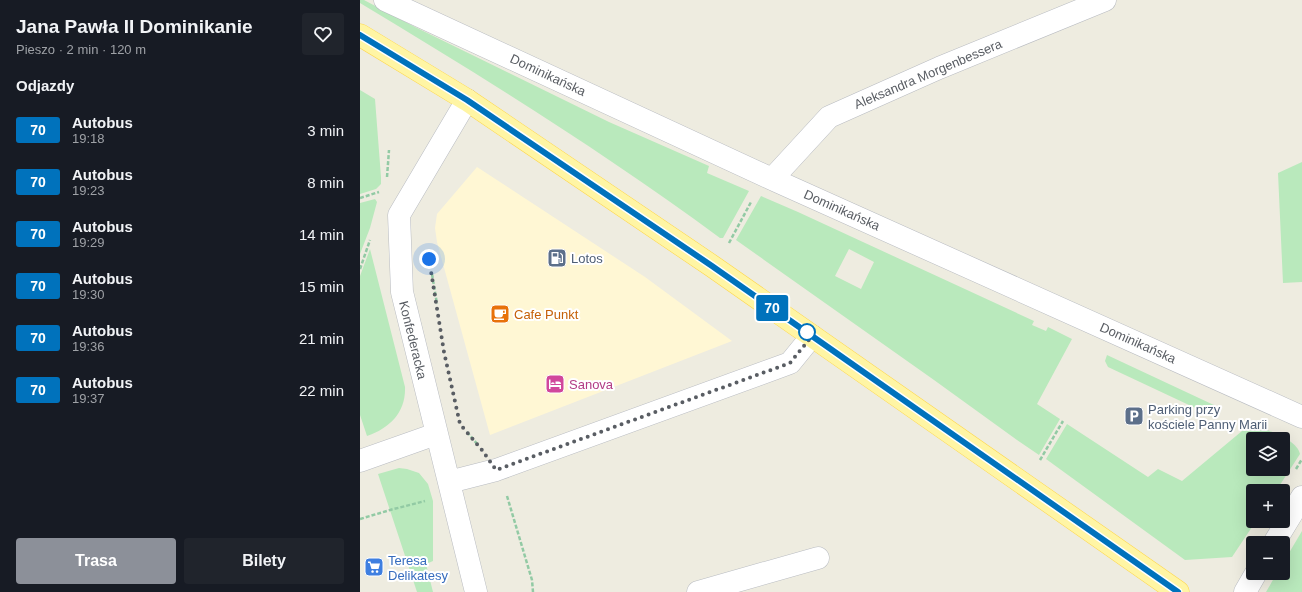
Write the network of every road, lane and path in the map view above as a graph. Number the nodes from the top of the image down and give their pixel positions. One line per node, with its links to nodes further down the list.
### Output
1 (385, 0): 6 (street, Dominikańska)
2 (1105, 0): 6 (street, Aleksandra Morgenbessera)
3 (360, 35): 4 (main road)
4 (467, 100): 14 (main road); 18 (street, Konfederacka)
5 (389, 150): 7 (path)
6 (772, 178): 15 (street, Dominikańska)
7 (387, 183)
8 (380, 192): 10 (path)
9 (754, 196): 11 (path)
10 (360, 198)
11 (729, 242)
12 (432, 271): 13 (path)
13 (437, 308)
14 (812, 336): 21 (street); 32 (main road)
15 (1302, 416)
16 (1063, 422): 19 (path)
17 (465, 429): 21 (path)
18 (436, 434): 20 (street); 22 (street, Konfederacka)
19 (1042, 456)
20 (360, 461)
21 (496, 470): 22 (street); 30 (path)
22 (449, 482): 29 (street, Konfederacka)
23 (1302, 497): 26 (street)
24 (426, 501): 25 (path)
25 (360, 519)
26 (1278, 536)
27 (818, 558): 31 (street)
28 (1252, 580): 33 (street)
29 (476, 592)
30 (533, 592)
31 (698, 592)
32 (1178, 592)
33 (1245, 592)

